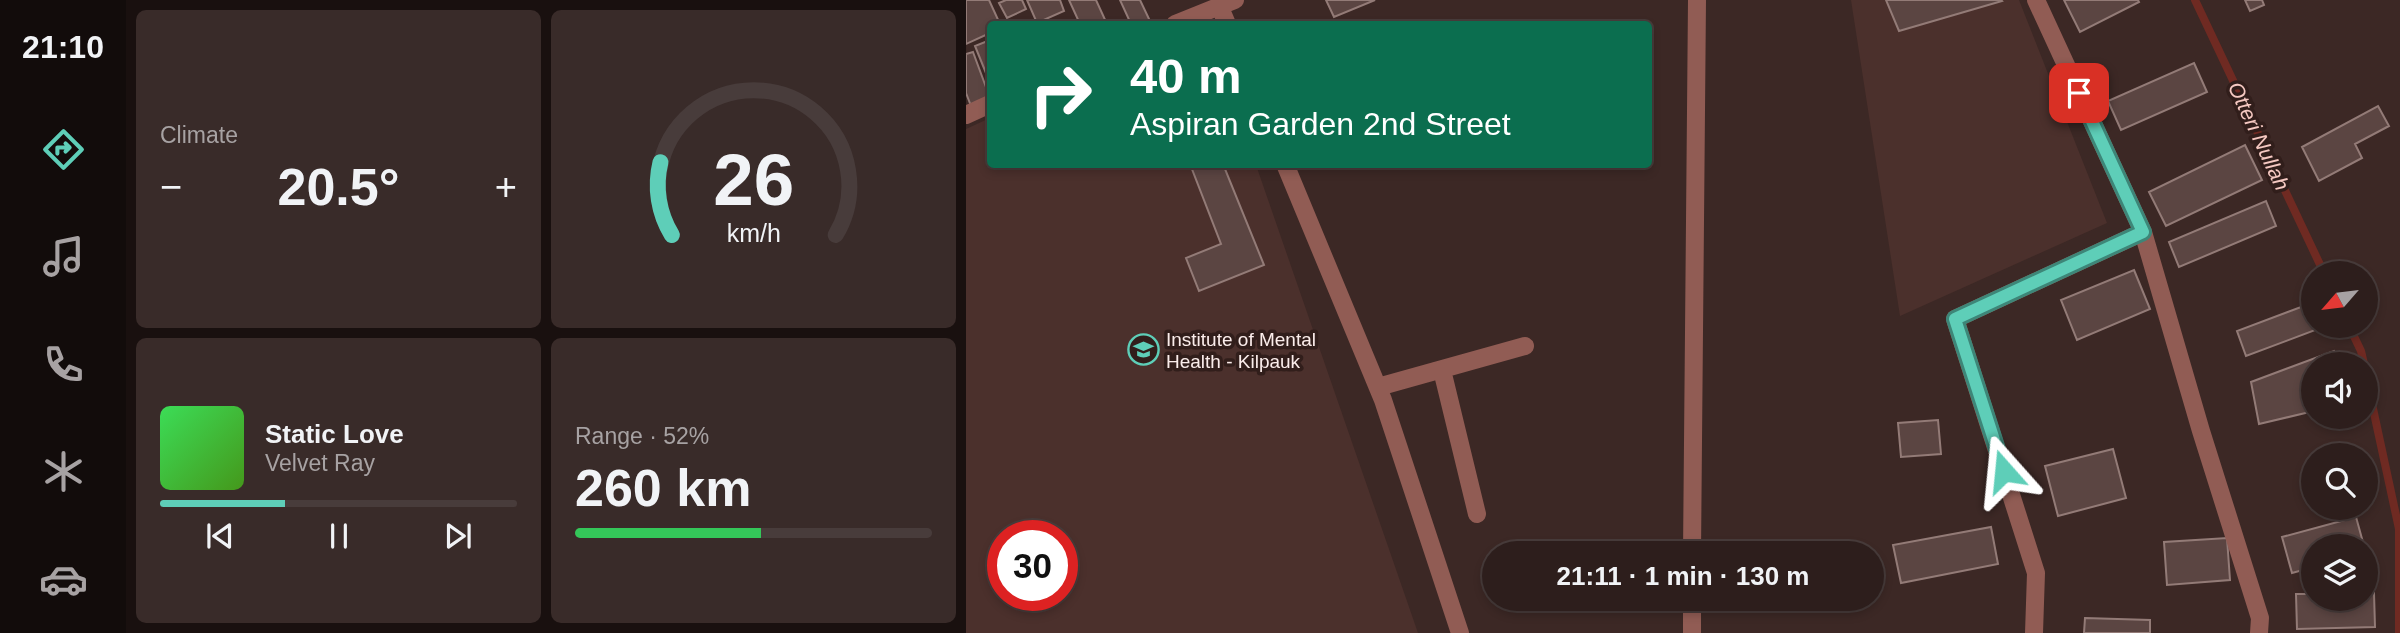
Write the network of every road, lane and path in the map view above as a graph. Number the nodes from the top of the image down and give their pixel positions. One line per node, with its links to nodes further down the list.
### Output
1 (1697, 0): 14 (street)
2 (2036, 0): 9 (street)
3 (1227, 3): 4 (street); 5 (street)
4 (1182, 21)
5 (1227, 21)
6 (987, 105): 7 (street)
7 (966, 115)
8 (1287, 168): 12 (street)
9 (2143, 232): 18 (street); 19 (street)
10 (1525, 346): 11 (street)
11 (1442, 370): 12 (street); 13 (street)
12 (1378, 387): 16 (street)
13 (1477, 514)
14 (1692, 541)
15 (1692, 611): 17 (street)
16 (1460, 633)
17 (1692, 633)
18 (2034, 633)
19 (2259, 633)

